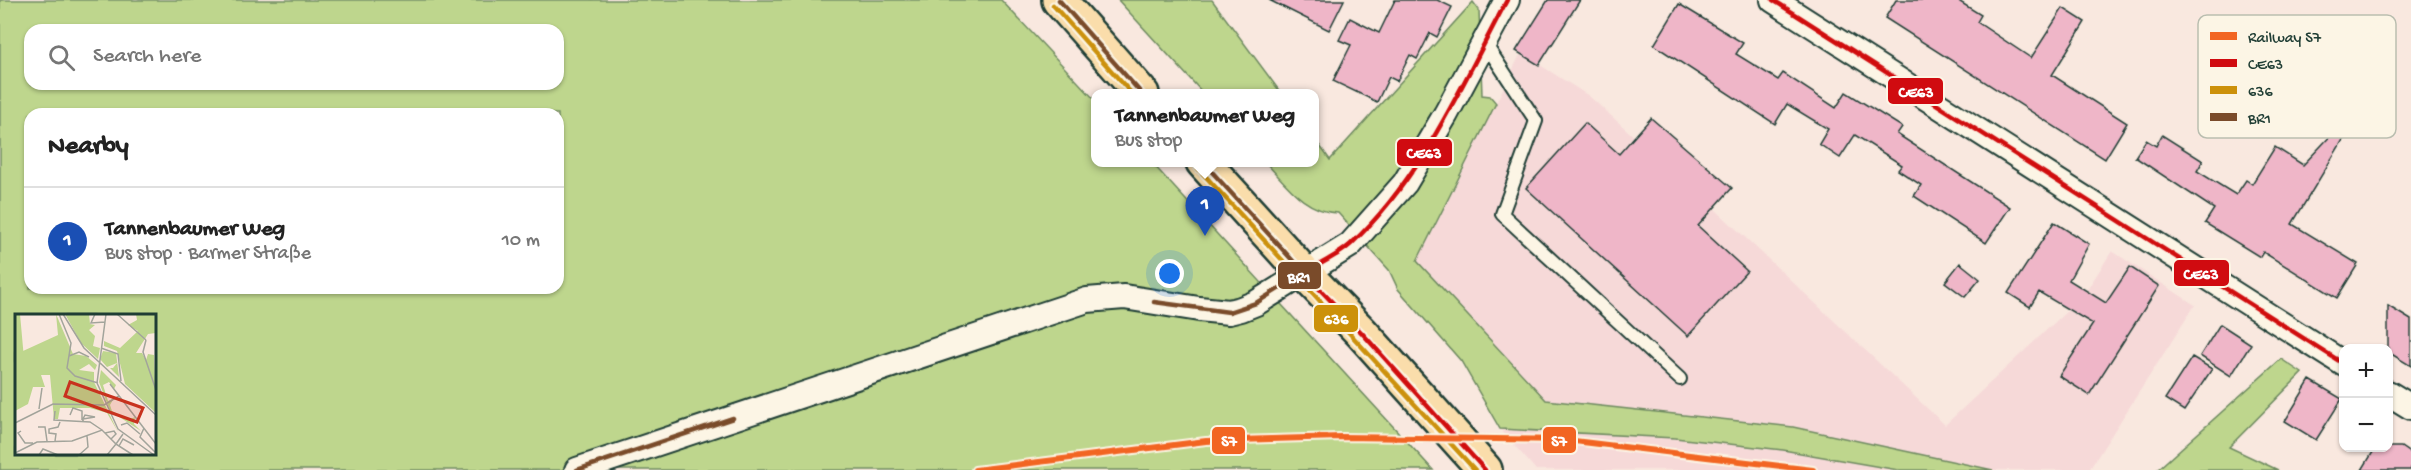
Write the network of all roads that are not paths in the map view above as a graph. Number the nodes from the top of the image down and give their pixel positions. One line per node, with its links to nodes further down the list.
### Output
1 (1059, 0): 5 (main road)
2 (1507, 0): 4 (street)
3 (1773, 0): 8 (street)
4 (1483, 41): 7 (street); 9 (lane)
5 (1138, 89)
6 (1208, 167): 7 (main road)
7 (1304, 273): 12 (street); 13 (main road)
8 (2339, 361)
9 (1680, 379)
10 (2393, 396): 11 (street)
11 (2411, 407)
12 (577, 470)
13 (1485, 470)

